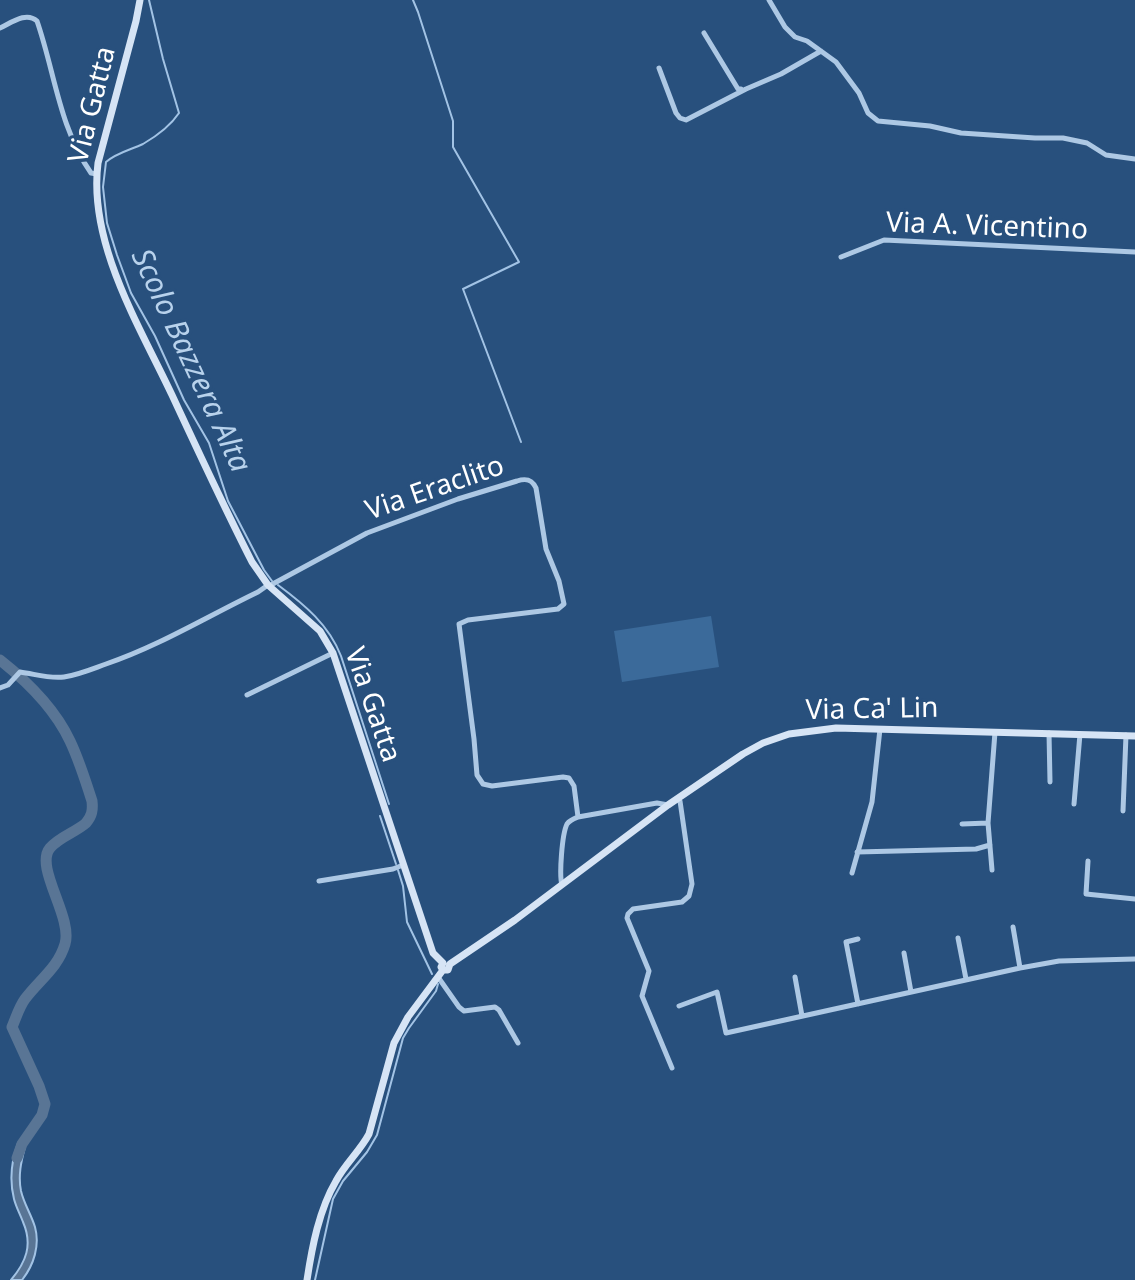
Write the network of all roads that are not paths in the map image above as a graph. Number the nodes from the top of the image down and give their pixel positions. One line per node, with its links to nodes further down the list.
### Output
1 (140, 0): 9 (street, Via Gatta)
2 (769, 0): 5 (street)
3 (0, 28): 9 (street)
4 (704, 33): 7 (street)
5 (821, 51): 7 (street); 8 (street)
6 (659, 68): 7 (street)
7 (746, 89)
8 (1135, 159)
9 (97, 174): 12 (street, Via Gatta)
10 (1135, 252): 11 (street, Via A. Vicentino)
11 (841, 257)
12 (268, 586): 13 (street, Via Gatta); 14 (street); 27 (street, Via Eraclito)
13 (333, 653): 15 (street); 33 (street, Via Gatta)
14 (0, 688)
15 (247, 695)
16 (880, 729): 17 (street, Via Ca' Lin); 23 (street, Via Ca' Lin); 31 (street)
17 (995, 732): 18 (street, Via Ca' Lin); 28 (street)
18 (1049, 733): 19 (street, Via Ca' Lin); 22 (street)
19 (1080, 734): 20 (street, Via Ca' Lin); 24 (street)
20 (1126, 735): 21 (street, Via Ca' Lin); 26 (street)
21 (1135, 736)
22 (1050, 782)
23 (676, 799): 25 (street, Via Ca' Lin); 53 (street)
24 (1074, 804)
25 (668, 805): 27 (street); 37 (street, Via Ca' Lin)
26 (1123, 811)
27 (578, 817): 37 (street)
28 (988, 823): 29 (street); 30 (street)
29 (962, 824)
30 (990, 845): 31 (street); 34 (street)
31 (857, 852): 35 (street)
32 (1088, 861): 38 (street)
33 (400, 866): 36 (street); 45 (street, Via Gatta)
34 (992, 870)
35 (852, 873)
36 (319, 881)
37 (562, 885): 45 (street, Via Ca' Lin)
38 (1135, 899)
39 (1013, 927): 44 (street)
40 (958, 938): 47 (street)
41 (858, 939): 49 (street)
42 (904, 953): 48 (street)
43 (1135, 959): 44 (street)
44 (1020, 968): 47 (street)
45 (443, 969): 52 (street); 54 (street, Via Ca' Lin)
46 (795, 977): 51 (street)
47 (966, 979): 48 (street)
48 (911, 992): 49 (street)
49 (858, 1004): 51 (street)
50 (679, 1006): 51 (street)
51 (802, 1016)
52 (518, 1043)
53 (672, 1068)
54 (307, 1280)

